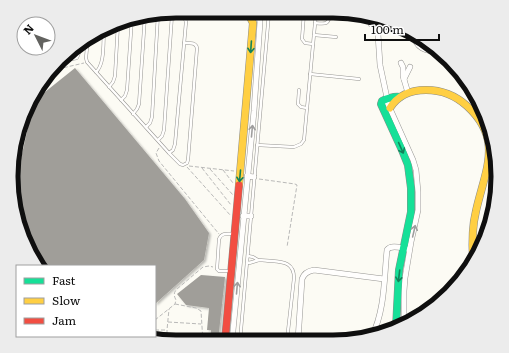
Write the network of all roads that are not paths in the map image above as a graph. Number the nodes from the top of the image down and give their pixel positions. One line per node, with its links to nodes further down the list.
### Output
1 (172, 18): 43 (lane)
2 (184, 18): 18 (lane)
3 (250, 18): 37 (street, one-way to 37)
4 (259, 18): 37 (street)
5 (268, 18): 44 (lane)
6 (304, 18): 20 (lane)
7 (316, 18): 11 (lane)
8 (329, 18): 11 (lane)
9 (158, 19): 42 (lane)
10 (145, 21): 39 (lane)
11 (315, 23): 16 (lane)
12 (132, 24): 34 (lane)
13 (377, 24): 33 (street)
14 (118, 29): 29 (lane)
15 (104, 35): 25 (lane)
16 (314, 35): 17 (lane); 20 (lane)
17 (336, 37)
18 (184, 43): 46 (lane); 46 (lane)
19 (418, 43): 22 (street)
20 (313, 44): 26 (lane)
21 (87, 46): 25 (lane)
22 (428, 50)
23 (401, 63): 28 (street)
24 (410, 67): 28 (street)
25 (96, 72): 29 (lane)
26 (310, 74): 27 (lane); 35 (lane)
27 (359, 79)
28 (404, 79): 31 (street)
29 (109, 86): 34 (lane)
30 (299, 90): 35 (lane)
31 (408, 93): 32 (street); 40 (street)
32 (400, 97): 33 (street); 36 (street)
33 (385, 99): 36 (street); 47 (street, one-way to 47)
34 (121, 100): 39 (lane)
35 (308, 108): 44 (lane)
36 (390, 108): 47 (street)
37 (250, 111): 48 (street, one-way to 37); 52 (street, one-way to 52)
38 (477, 112): 40 (street)
39 (134, 114): 42 (lane)
40 (475, 114): 41 (street)
41 (483, 126)
42 (146, 127): 43 (lane)
43 (158, 140): 46 (lane)
44 (257, 145): 49 (lane)
45 (489, 151): 54 (street)
46 (169, 153)
47 (412, 168): 53 (street)
48 (248, 176): 49 (street); 50 (street)
49 (254, 178): 51 (lane)
50 (243, 216): 51 (street); 58 (street)
51 (251, 216): 55 (lane)
52 (235, 234): 58 (street); 58 (lane)
53 (407, 249): 59 (street); 61 (street); 62 (street, one-way to 62)
54 (472, 252)
55 (248, 256): 56 (lane); 57 (lane)
56 (259, 260): 57 (lane); 67 (lane)
57 (247, 263): 66 (lane)
58 (235, 272): 60 (street)
59 (384, 279): 63 (street); 68 (street)
60 (232, 307): 64 (street); 65 (street)
61 (404, 318)
62 (396, 322)
63 (374, 330)
64 (226, 335)
65 (232, 335)
66 (241, 335)
67 (288, 335)
68 (298, 335)

